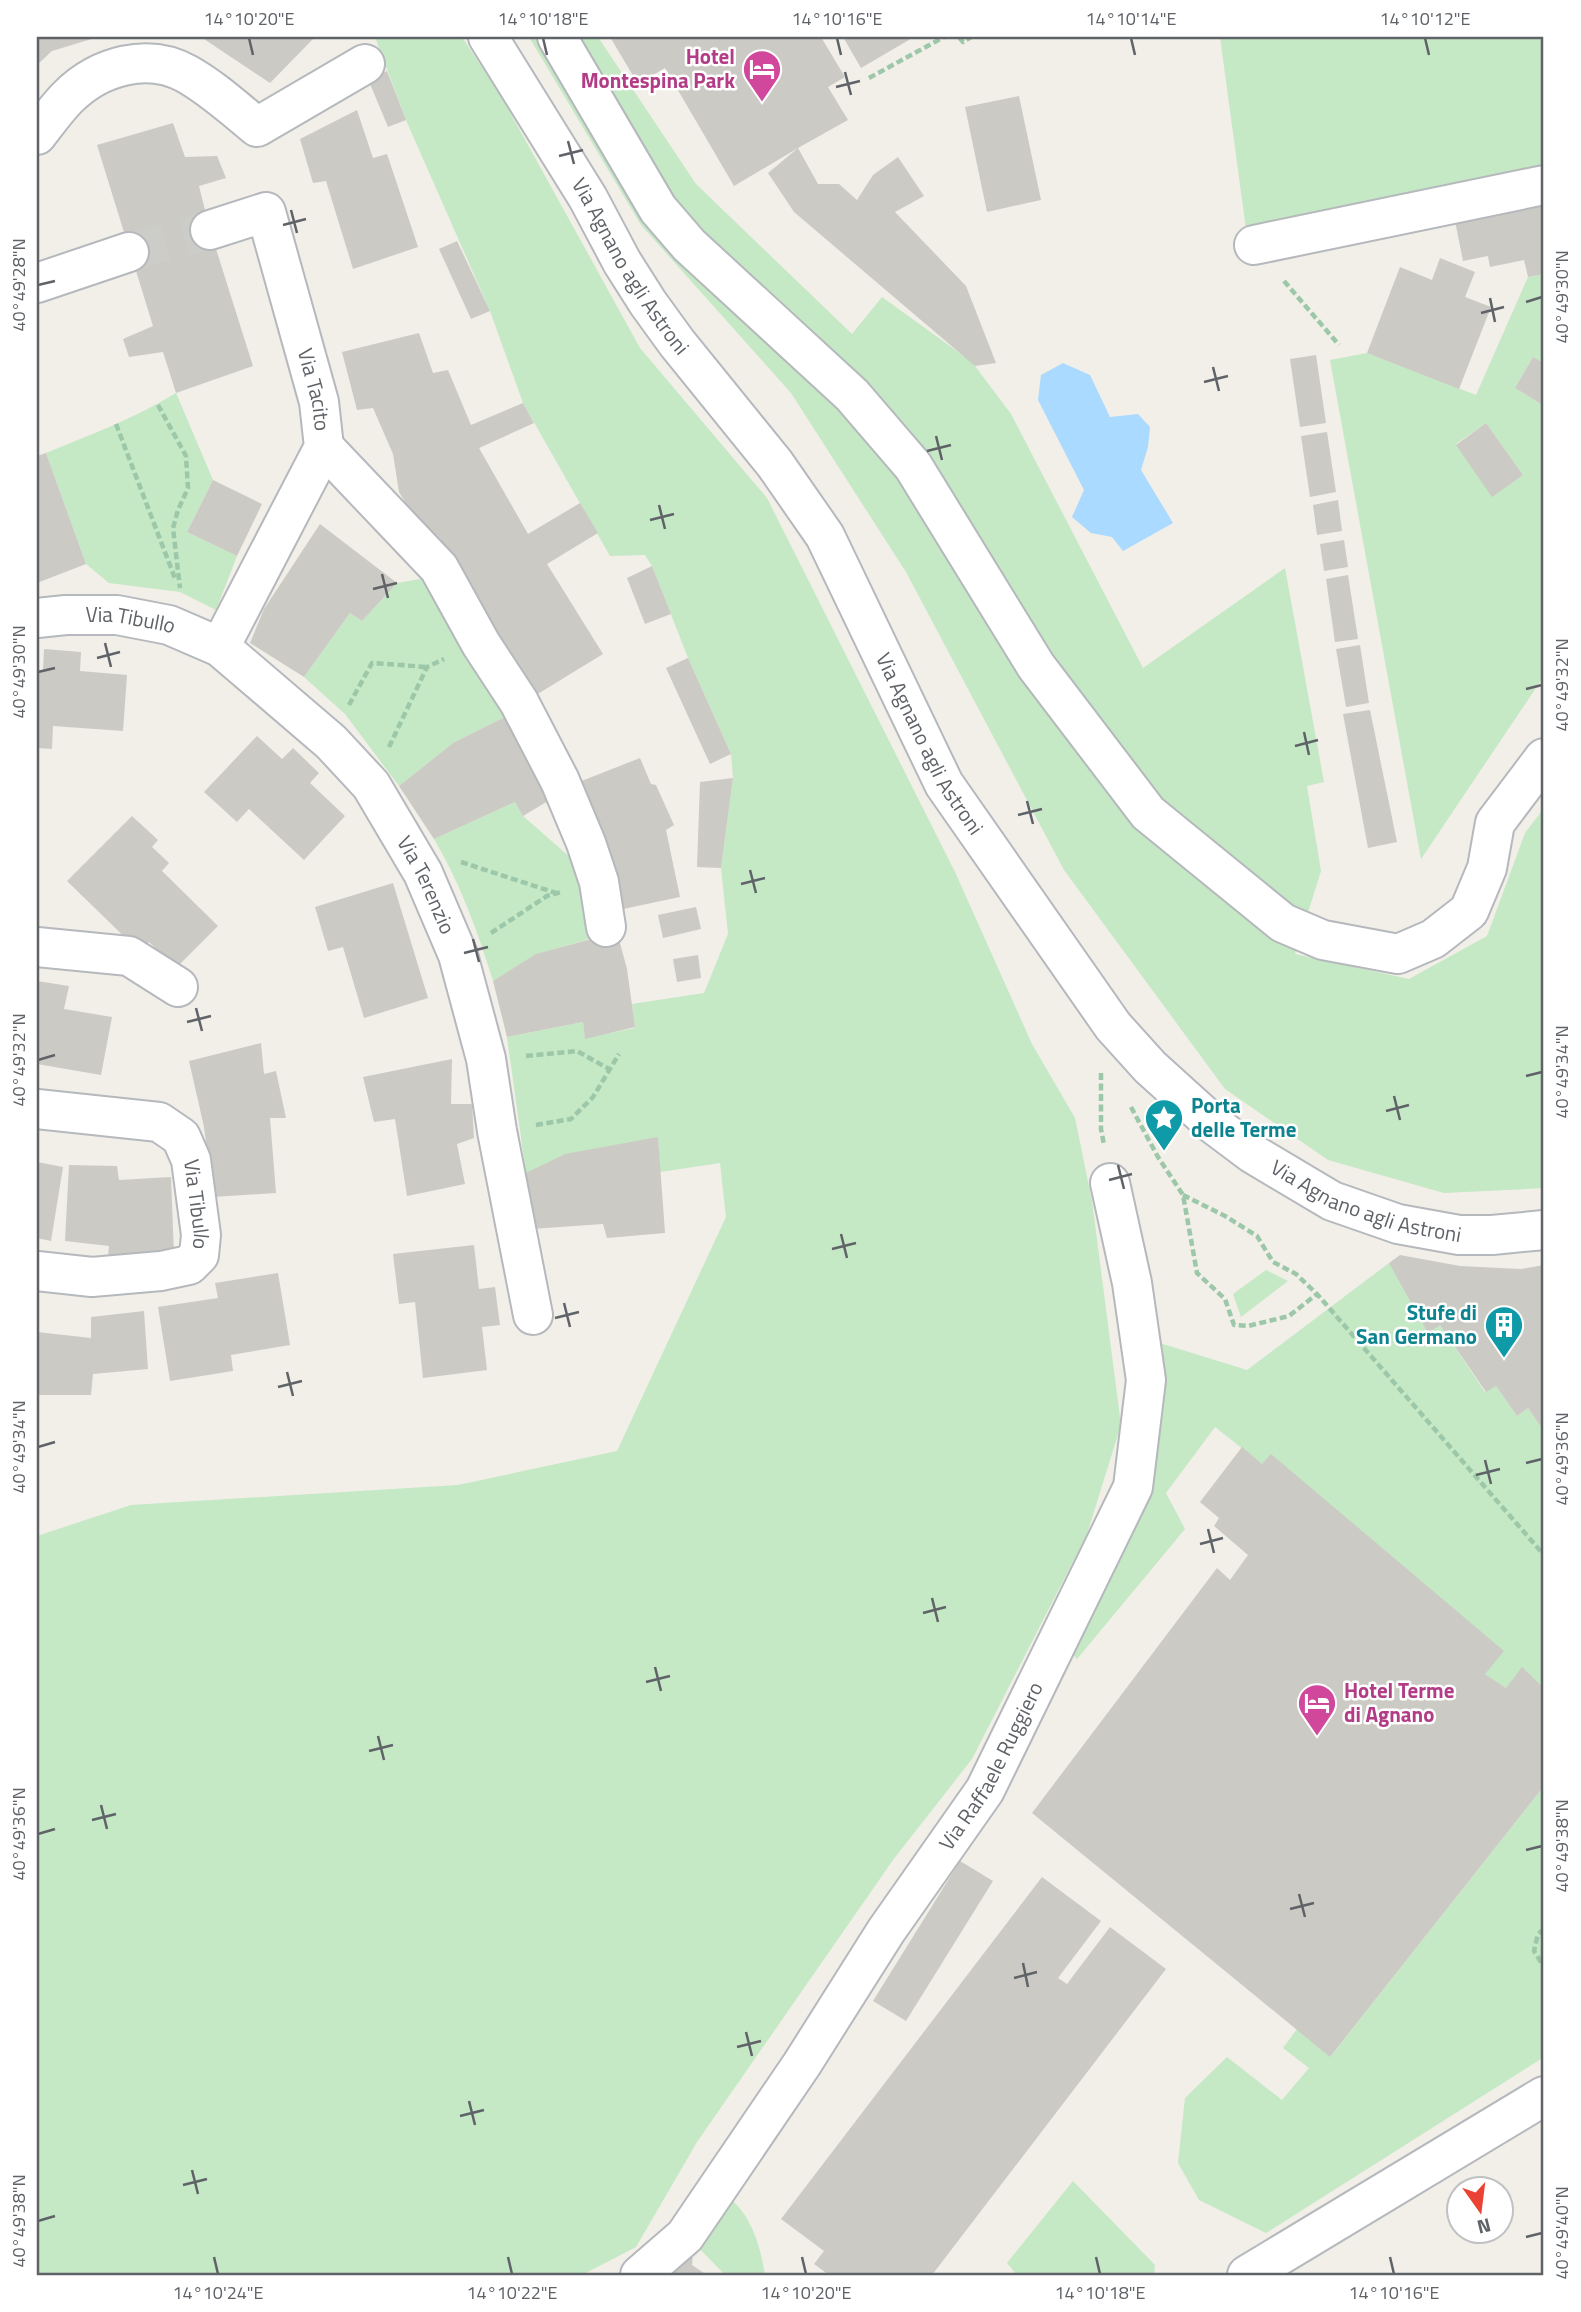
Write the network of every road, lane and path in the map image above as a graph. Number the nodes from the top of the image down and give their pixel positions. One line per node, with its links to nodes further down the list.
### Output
1 (488, 37): 32 (street, Via Agnano agli Astroni)
2 (557, 37): 23 (street)
3 (944, 37): 7 (path)
4 (959, 37): 5 (path)
5 (971, 37)
6 (365, 64): 8 (street)
7 (869, 78)
8 (37, 135)
9 (1544, 185): 11 (street)
10 (210, 230): 17 (street, Via Tacito)
11 (1254, 246): 14 (path)
12 (129, 252): 13 (street)
13 (37, 283)
14 (1339, 345)
15 (158, 405): 16 (path)
16 (116, 424)
17 (324, 447): 19 (street); 20 (street, Via Tacito)
18 (37, 618): 20 (street, Via Tibullo)
19 (481, 644): 21 (path); 26 (street)
20 (220, 647): 22 (street, Via Terenzio)
21 (427, 667): 22 (path); 24 (path)
22 (331, 743): 24 (street, Via Terenzio)
23 (1544, 758)
24 (370, 785): 25 (street, Via Terenzio)
25 (423, 873): 27 (path); 30 (street, Via Terenzio)
26 (599, 883): 27 (path); 28 (street)
27 (557, 893): 30 (path)
28 (606, 927)
29 (37, 947): 31 (street)
30 (458, 955): 34 (street, Via Terenzio)
31 (178, 987)
32 (1113, 1026): 39 (path); 41 (street, Via Agnano agli Astroni)
33 (619, 1054): 35 (path)
34 (486, 1059): 35 (path); 37 (street, Via Terenzio)
35 (609, 1069): 37 (path)
36 (37, 1110): 42 (street, Via Tibullo)
37 (497, 1131): 44 (street, Via Terenzio)
38 (1157, 1157): 40 (path)
39 (1111, 1183): 49 (street, Via Raffaele Ruggiero)
40 (1183, 1195): 43 (path); 43 (path)
41 (1544, 1230)
42 (37, 1271)
43 (1317, 1294): 45 (path)
44 (533, 1315)
45 (1544, 1555)
46 (1544, 1929): 47 (path)
47 (1544, 1967)
48 (1544, 2095): 50 (street)
49 (640, 2275)
50 (1247, 2275)

